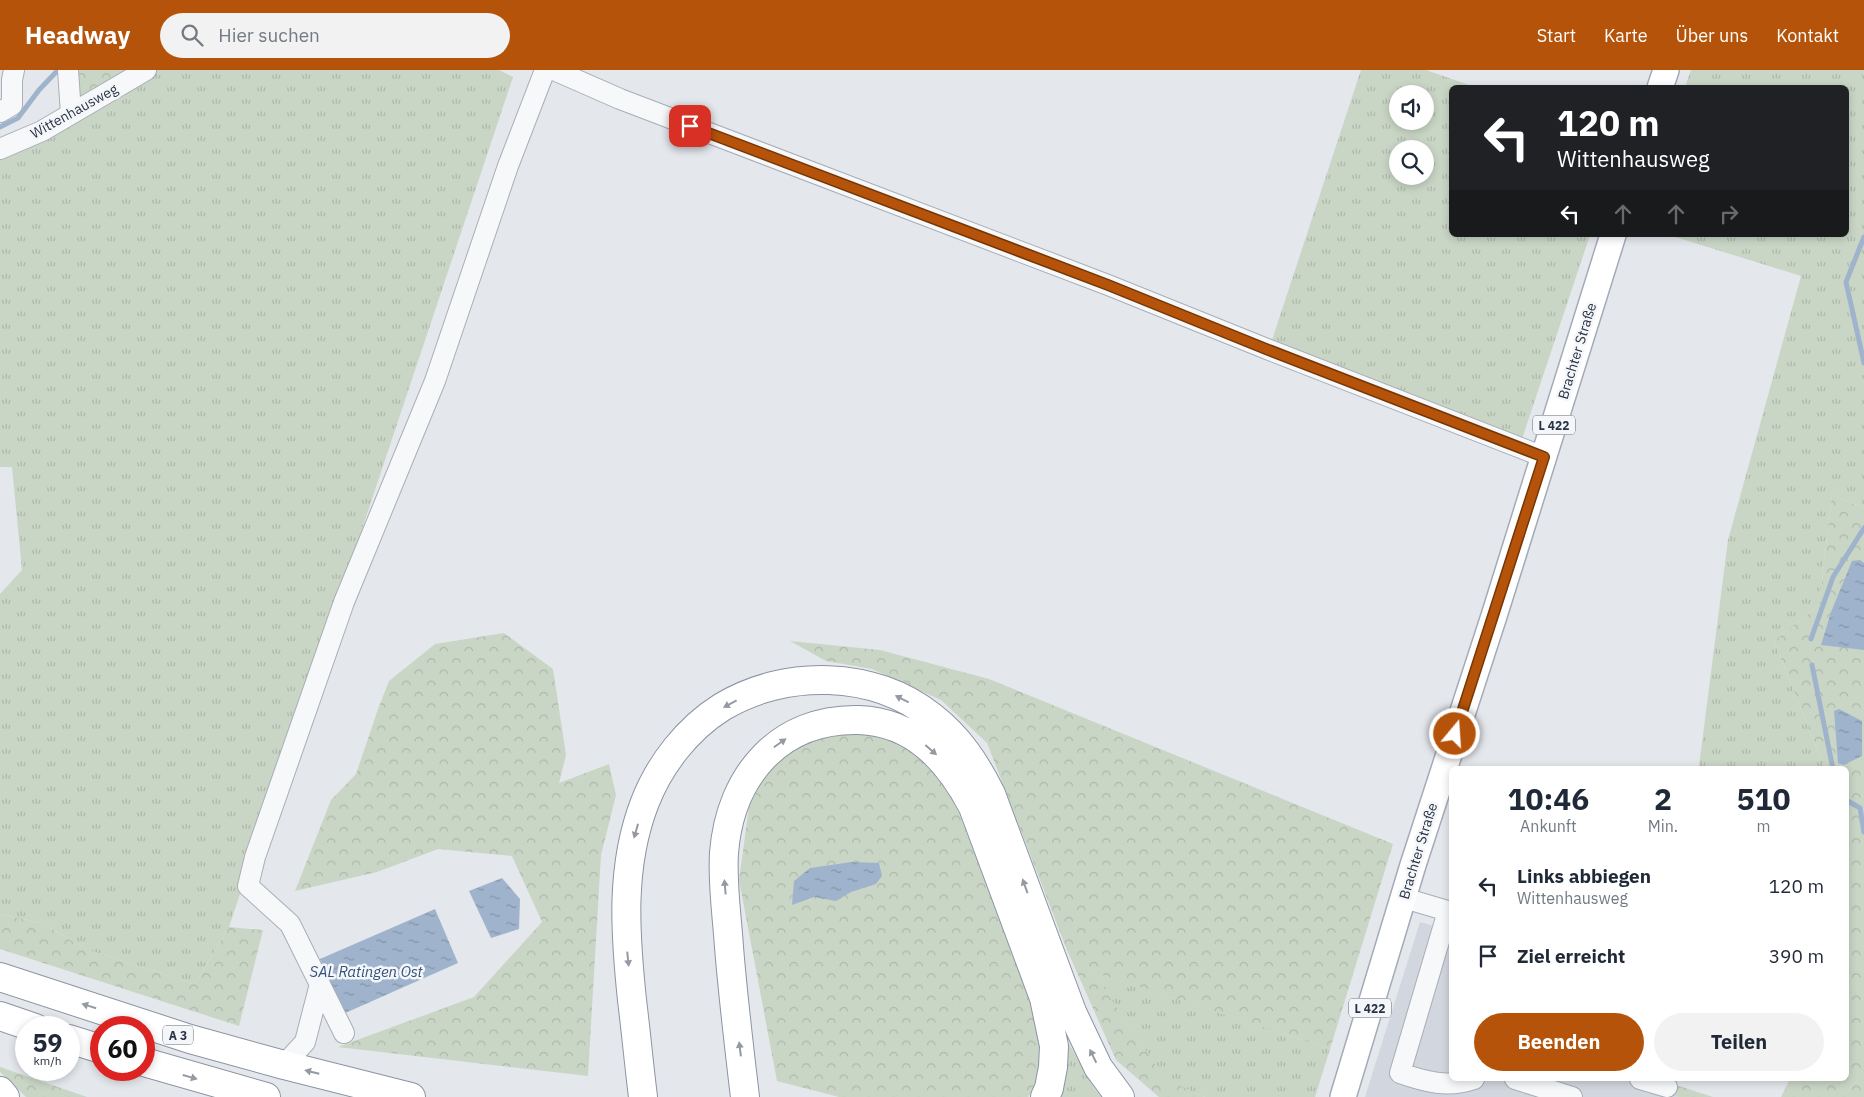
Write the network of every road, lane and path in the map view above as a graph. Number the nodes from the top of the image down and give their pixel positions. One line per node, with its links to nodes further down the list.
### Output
1 (14, 70): 8 (street)
2 (68, 70): 9 (street)
3 (146, 70): 9 (street, Wittenhausweg)
4 (545, 70): 17 (street)
5 (554, 70): 12 (street)
6 (1666, 70): 7 (main road)
7 (1661, 85)
8 (0, 112)
9 (71, 114): 10 (street, Wittenhausweg)
10 (0, 149)
11 (1613, 237): 12 (main road, Brachter Straße / L 422)
12 (1544, 457): 13 (main road, Brachter Straße / L 422)
13 (1404, 898): 14 (street); 35 (main road, Brachter Straße / L 422)
14 (1449, 912)
15 (1449, 915): 25 (street)
16 (0, 977): 22 (highway, A 3, one-way to 16)
17 (320, 984): 20 (street); 22 (street)
18 (0, 1016): 19 (highway)
19 (15, 1021)
20 (344, 1033)
21 (155, 1065): 30 (highway, one-way to 30)
22 (284, 1065): 31 (highway, A 3, one-way to 22)
23 (1520, 1081): 36 (street)
24 (1646, 1081): 26 (street)
25 (1466, 1086)
26 (1666, 1088)
27 (0, 1091): 29 (highway)
28 (642, 1091): 34 (highway, one-way to 28)
29 (5, 1097)
30 (266, 1097)
31 (411, 1097)
32 (745, 1097): 33 (highway, one-way to 33)
33 (1045, 1097)
34 (1120, 1097)
35 (1343, 1097)
36 (1572, 1097)

